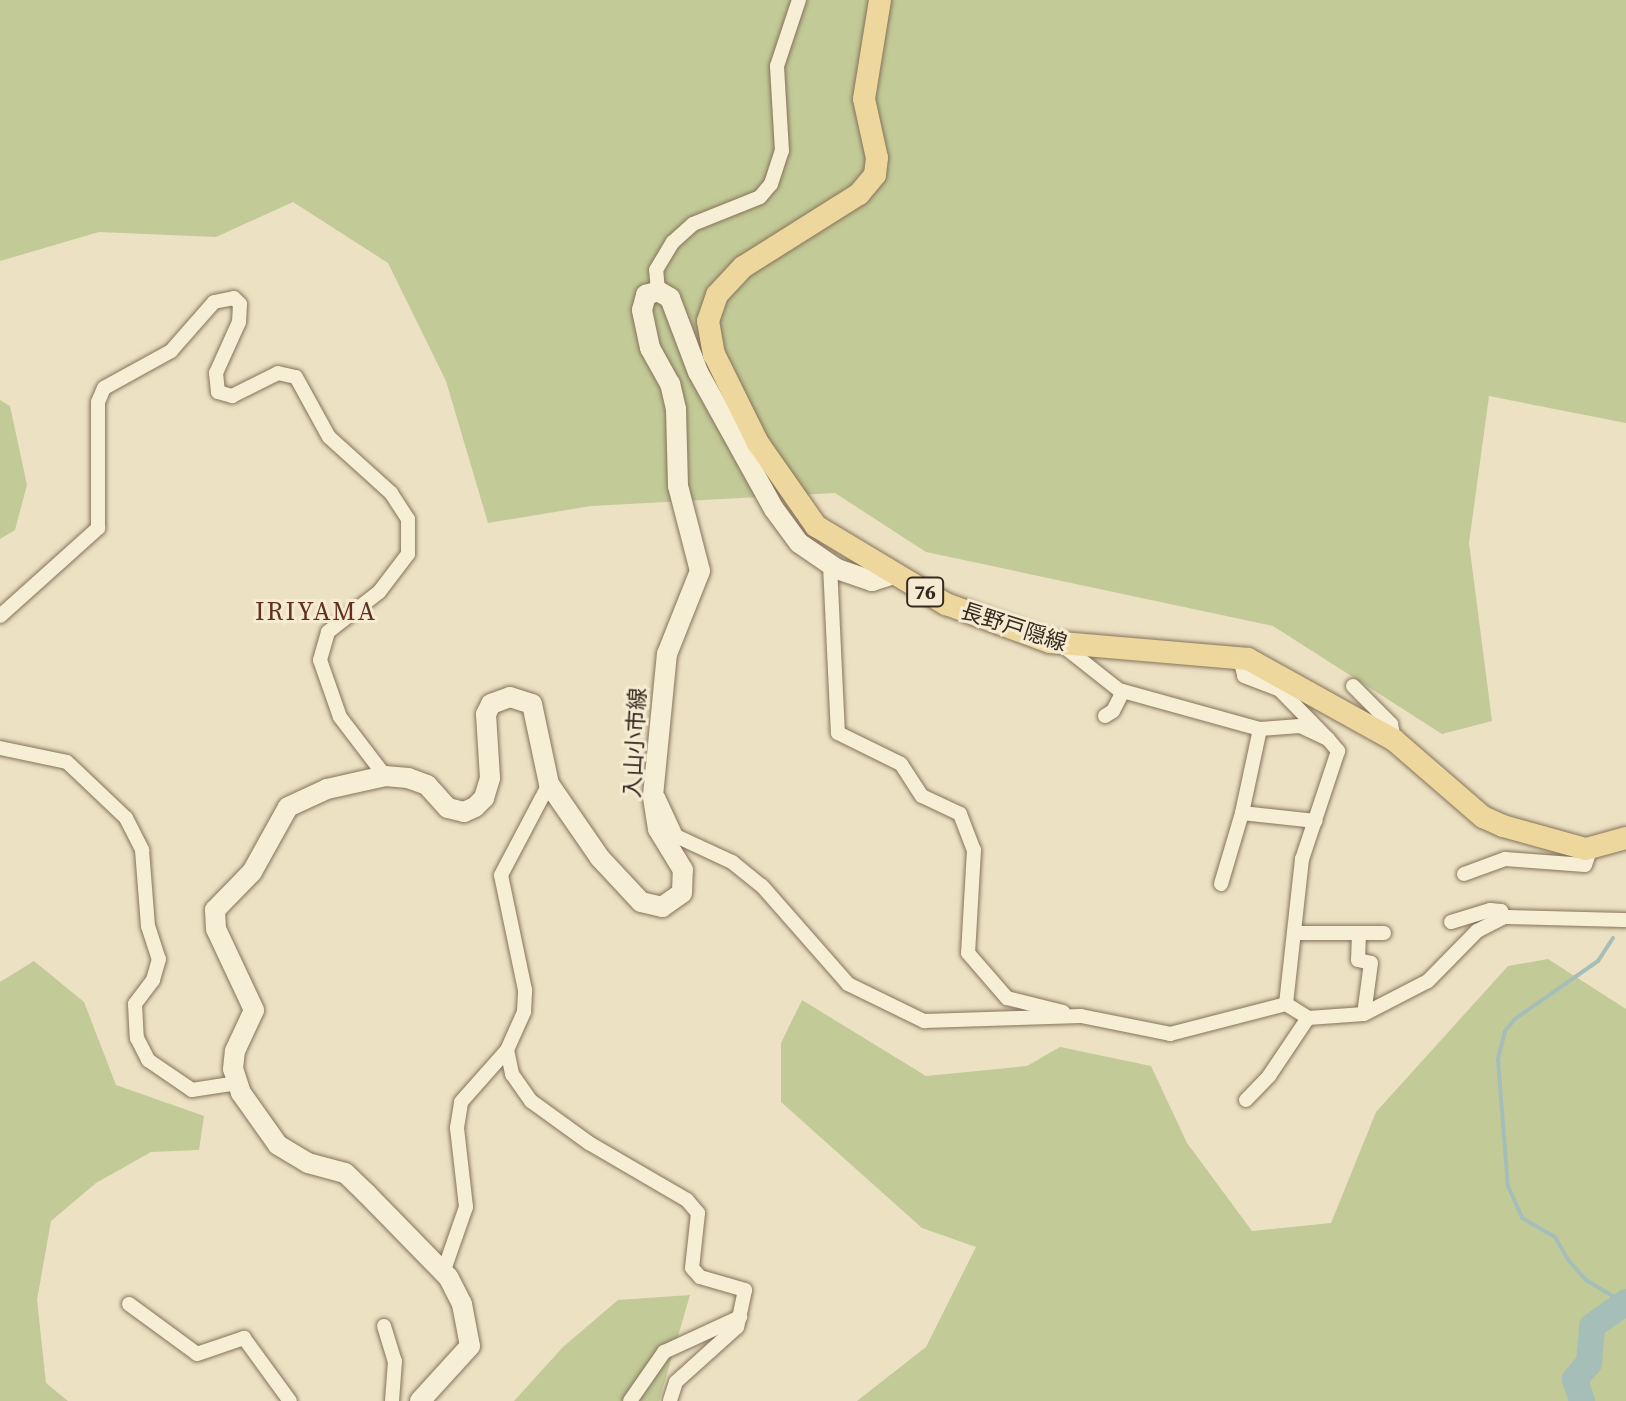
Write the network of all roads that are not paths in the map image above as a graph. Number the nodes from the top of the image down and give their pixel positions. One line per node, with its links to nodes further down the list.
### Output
1 (799, 0): 3 (street)
2 (880, 0): 5 (main road, 長野戸隠線 / 76)
3 (658, 291): 4 (main road); 18 (main road, 入山小市線)
4 (830, 565): 5 (main road); 33 (street)
5 (894, 574): 7 (main road, 長野戸隠線 / 76)
6 (0, 616): 16 (street)
7 (1062, 645): 8 (main road, 長野戸隠線 / 76); 10 (street)
8 (1240, 658): 13 (street); 14 (main road, 長野戸隠線 / 76)
9 (1353, 686): 14 (street)
10 (1123, 691): 11 (street); 12 (street)
11 (1105, 716)
12 (1260, 729): 13 (street); 19 (street)
13 (1328, 739): 20 (street)
14 (1394, 740): 22 (main road, 長野戸隠線 / 76)
15 (0, 748): 36 (street)
16 (385, 776): 17 (main road, 入山小市線); 36 (main road, 入山小市線)
17 (549, 784): 18 (main road, 入山小市線); 35 (street)
18 (653, 796): 33 (street)
19 (1242, 813): 20 (street); 24 (street)
20 (1316, 821): 28 (street)
21 (1626, 838): 22 (main road, 長野戸隠線 / 76)
22 (1591, 848): 23 (street)
23 (1464, 874)
24 (1221, 884)
25 (1504, 917): 26 (street); 27 (street); 32 (street)
26 (1626, 920)
27 (1451, 922)
28 (1298, 933): 29 (street); 31 (street)
29 (1359, 933): 30 (street); 32 (street)
30 (1384, 933)
31 (1286, 1004): 33 (street); 34 (street)
32 (1364, 1014): 34 (street)
33 (1081, 1016)
34 (1308, 1018): 37 (street)
35 (507, 1050): 38 (street); 40 (street)
36 (237, 1083): 38 (main road)
37 (1246, 1100)
38 (443, 1273): 44 (main road)
39 (129, 1304): 42 (street)
40 (743, 1316): 45 (street); 46 (street)
41 (384, 1326): 43 (street)
42 (290, 1401)
43 (392, 1401)
44 (420, 1401)
45 (630, 1401)
46 (670, 1401)

